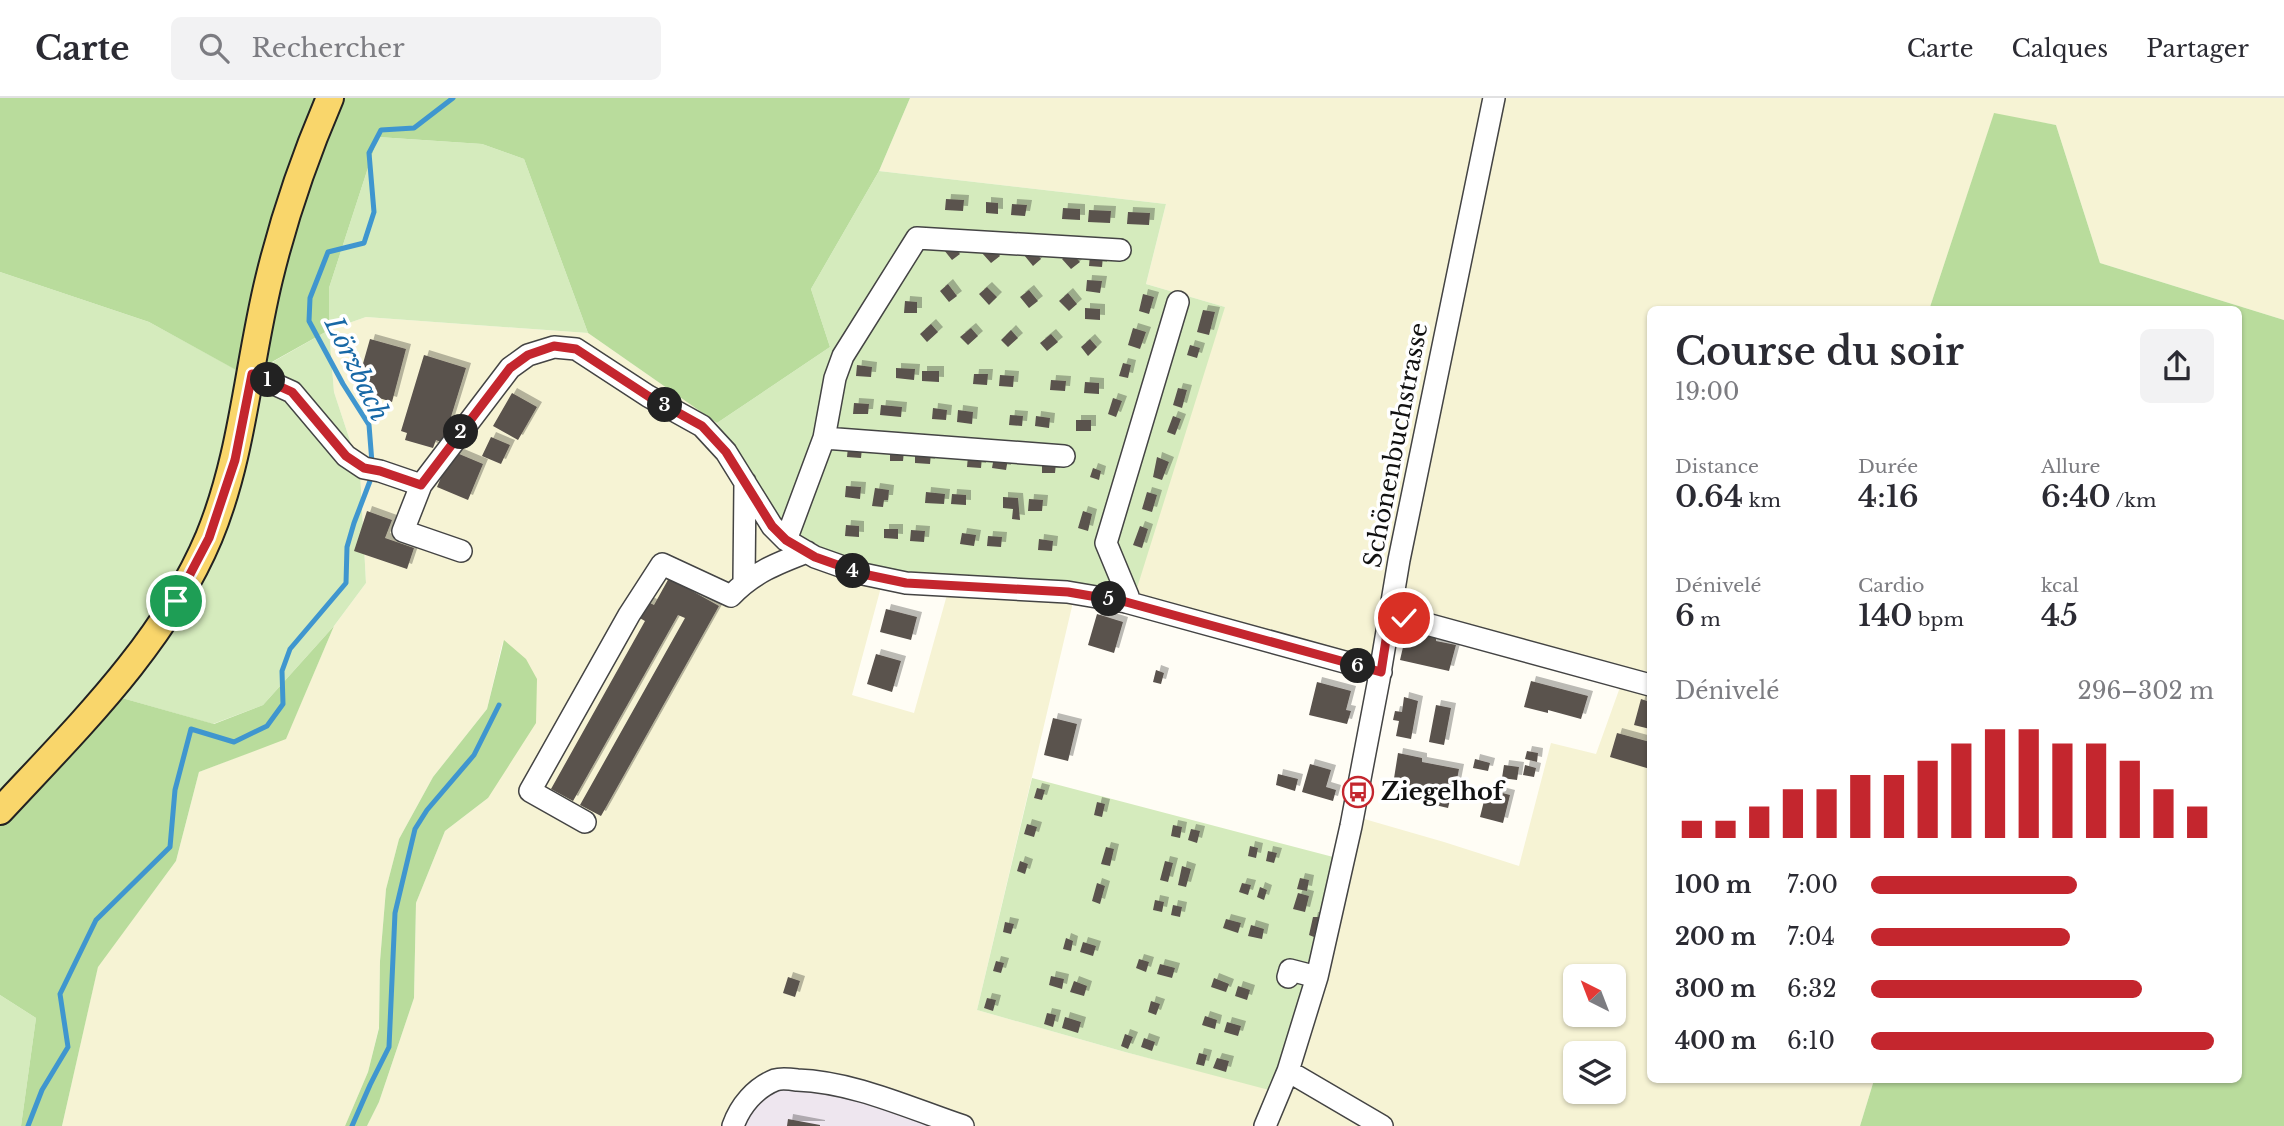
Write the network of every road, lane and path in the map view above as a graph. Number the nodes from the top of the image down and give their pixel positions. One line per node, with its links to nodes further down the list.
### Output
1 (330, 98): 5 (main road)
2 (1494, 98): 15 (street, Schönenbuchstrasse)
3 (1120, 250): 6 (street)
4 (1178, 302): 14 (street)
5 (252, 374): 9 (street); 18 (main road)
6 (824, 438): 7 (street); 10 (street)
7 (1064, 456)
8 (745, 482): 9 (street); 10 (street); 13 (street)
9 (421, 485): 11 (street)
10 (786, 540): 12 (street)
11 (461, 551)
12 (807, 552): 13 (street); 14 (street)
13 (744, 582): 19 (street)
14 (1126, 602): 16 (street)
15 (1390, 614): 16 (street, Schönenbuchstrasse); 17 (street)
16 (1381, 672): 20 (street, Schönenbuchstrasse)
17 (1647, 684)
18 (0, 811)
19 (585, 822)
20 (1317, 976): 21 (street); 22 (street, Schönenbuchstrasse)
21 (1288, 977)
22 (1288, 1072): 25 (street, Schönenbuchstrasse); 26 (street)
23 (734, 1121): 24 (street)
24 (963, 1126)
25 (1265, 1126)
26 (1382, 1126)

